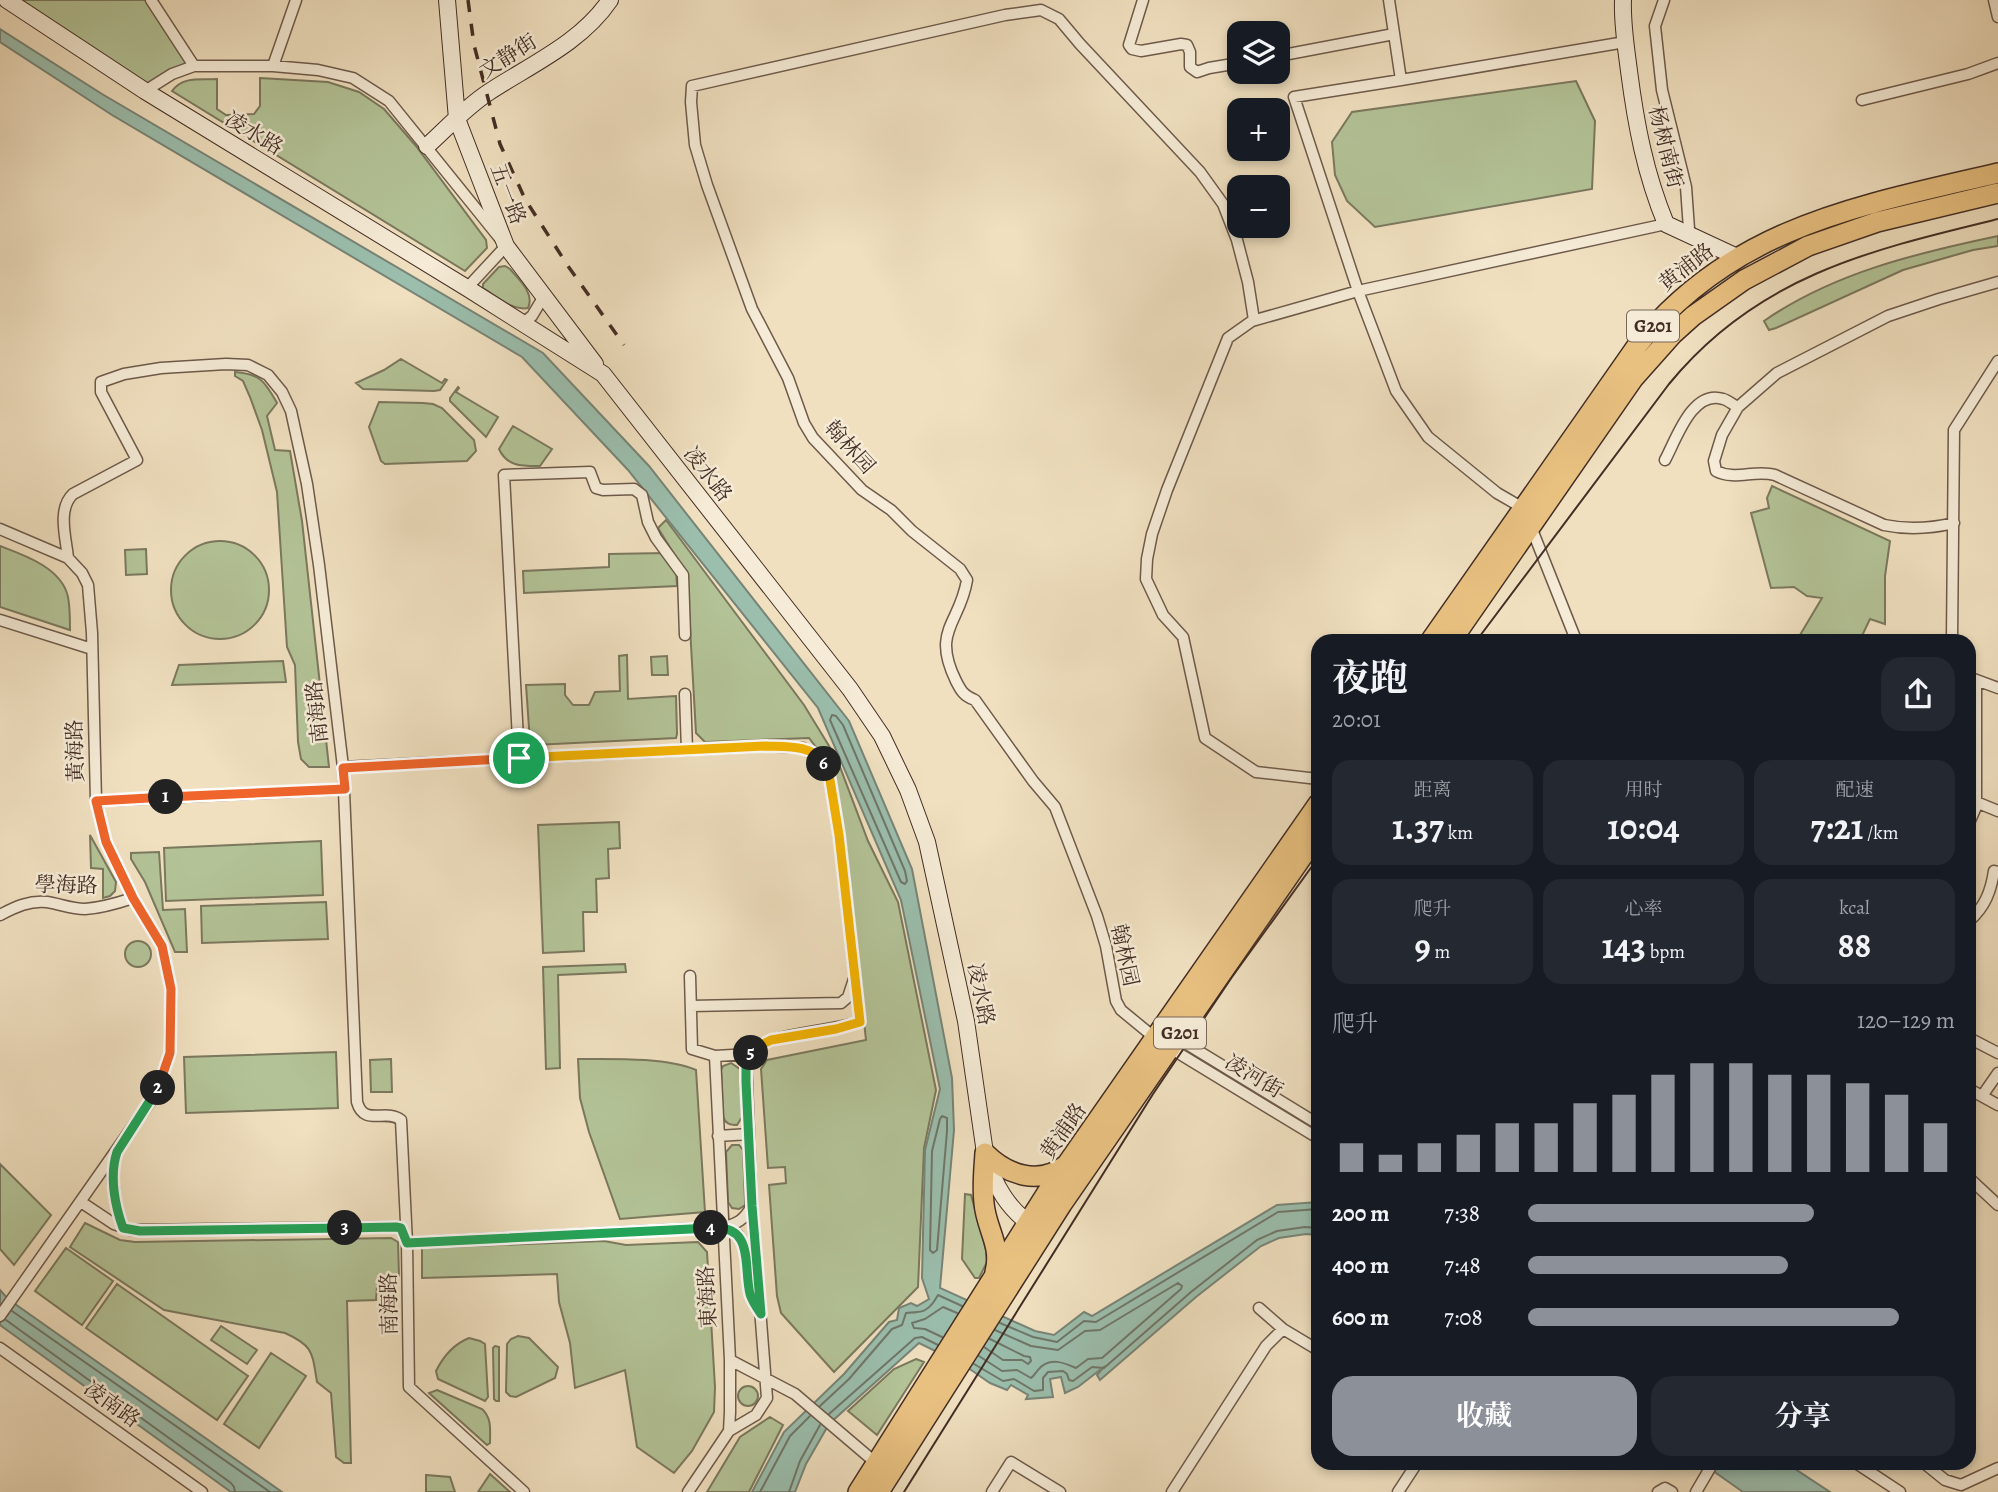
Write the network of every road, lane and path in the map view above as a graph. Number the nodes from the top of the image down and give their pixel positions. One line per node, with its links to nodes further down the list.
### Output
1 (7, 0): 20 (main road, 凌水路)
2 (151, 0): 17 (street)
3 (296, 0): 18 (street)
4 (447, 0): 22 (main road, 五一路)
5 (610, 0): 22 (main road, 文静街)
6 (1143, 0): 16 (street)
7 (1389, 0): 12 (street)
8 (1623, 0): 13 (main road, 杨树南街)
9 (1664, 0): 27 (street)
10 (1994, 0): 11 (street)
11 (1998, 17)
12 (1394, 34): 14 (street); 19 (street)
13 (1625, 42): 19 (street); 26 (main road, 杨树南街)
14 (1290, 54)
15 (1998, 63): 21 (street)
16 (1227, 64)
17 (194, 66): 18 (street); 20 (street)
18 (274, 66): 23 (street)
19 (1402, 80): 32 (street)
20 (145, 91): 31 (main road, 凌水路)
21 (1862, 100)
22 (457, 119): 23 (main road, 文静街); 28 (main road, 五一路)
23 (427, 146): 28 (street)
24 (1998, 173): 29 (highway, 黄浦路 / G201)
25 (1998, 192): 42 (highway, 黄浦路 / G201)
26 (1666, 224): 29 (main road); 32 (street)
27 (1689, 229)
28 (506, 246): 31 (street); 33 (main road, 五一路)
29 (1737, 257): 40 (highway, 黄浦路 / G201)
30 (1998, 282): 38 (street)
31 (467, 288): 35 (main road, 凌水路)
32 (1358, 291): 34 (street); 40 (street)
33 (544, 296): 35 (street); 37 (main road, 五一路)
34 (1254, 320): 58 (street); 72 (street, 翰林园)
35 (523, 323): 37 (main road, 凌水路)
36 (1998, 361): 41 (street)
37 (603, 374): 86 (main road, 凌水路)
38 (1738, 407): 39 (street); 41 (street)
39 (1665, 460)
40 (1523, 508): 46 (highway, 黄浦路 / G201)
41 (1954, 523): 49 (street)
42 (1531, 527): 47 (highway, 黄浦路 / G201); 48 (street)
43 (0, 529): 44 (street)
44 (68, 558): 51 (street, 黃海路); 57 (street, 南海路)
45 (0, 620): 51 (street)
46 (1435, 634)
47 (1456, 634)
48 (1574, 634)
49 (1952, 634)
50 (685, 635): 56 (street)
51 (92, 649): 60 (street, 黃海路)
52 (1976, 680): 53 (street)
53 (1998, 688)
54 (685, 694): 55 (street)
55 (687, 750): 56 (street); 69 (street)
56 (519, 758): 57 (street)
57 (343, 768): 59 (street, 南海路)
58 (1311, 778)
59 (345, 789): 60 (street); 95 (street, 南海路)
60 (96, 801): 66 (street, 黃海路)
61 (1976, 802): 62 (street); 63 (street)
62 (1976, 807)
63 (1998, 811)
64 (1311, 832): 72 (highway, 黄浦路 / G201)
65 (1998, 872): 67 (street)
66 (133, 898): 68 (street, 學海路); 85 (street, 黃海路)
67 (1976, 914)
68 (0, 915)
69 (855, 969): 71 (street); 75 (street)
70 (690, 976): 71 (street)
71 (691, 1006): 76 (street)
72 (1167, 1041): 81 (street, 凌河街); 83 (street, 凌河街); 87 (highway, 黄浦路 / G201); 94 (highway, 黄浦路 / G201)
73 (1976, 1042): 74 (street)
74 (1998, 1053)
75 (750, 1054): 76 (street); 82 (street)
76 (715, 1056): 84 (street, 東海路)
77 (1998, 1073): 79 (street)
78 (1976, 1093): 79 (street)
79 (1982, 1096): 80 (street)
80 (1998, 1105)
81 (1311, 1120)
82 (749, 1134): 84 (street); 91 (street)
83 (1311, 1134)
84 (718, 1136): 92 (street, 東海路)
85 (117, 1152): 89 (street, 黃海路); 93 (street)
86 (985, 1153): 87 (highway); 94 (main road, 凌水路); 96 (highway)
87 (1067, 1165): 94 (highway, 黄浦路 / G201)
88 (1976, 1185): 90 (street)
89 (81, 1202): 93 (street); 99 (street, 黃海路)
90 (1998, 1205)
91 (752, 1206): 92 (street); 98 (street)
92 (723, 1227): 95 (street); 98 (street); 103 (street, 東海路)
93 (123, 1228): 95 (street)
94 (1036, 1228): 96 (highway, 黄浦路 / G201)
95 (407, 1243): 115 (street, 南海路)
96 (996, 1285): 104 (highway, 黄浦路 / G201)
97 (1259, 1308): 100 (street)
98 (761, 1314): 105 (street)
99 (0, 1316)
100 (1283, 1329): 101 (street); 121 (street)
101 (1311, 1346)
102 (0, 1348): 114 (street, 凌南路)
103 (730, 1360): 105 (street); 106 (street, 東海路)
104 (947, 1368): 107 (highway, 黄浦路 / G201); 118 (highway, 黄浦路 / G201)
105 (765, 1377): 106 (street); 107 (street)
106 (729, 1431): 116 (street)
107 (876, 1463): 117 (highway, 黄浦路 / G201)
108 (1998, 1468): 112 (street)
109 (1412, 1470): 122 (street)
110 (1709, 1470): 113 (street)
111 (1867, 1470): 125 (street)
112 (1933, 1470)
113 (1698, 1488)
114 (202, 1492)
115 (524, 1492)
116 (688, 1492)
117 (858, 1492)
118 (879, 1492)
119 (992, 1492): 120 (street)
120 (1060, 1492)
121 (1172, 1492)
122 (1398, 1492)
123 (1658, 1492): 124 (street)
124 (1672, 1492)
125 (1900, 1492)

